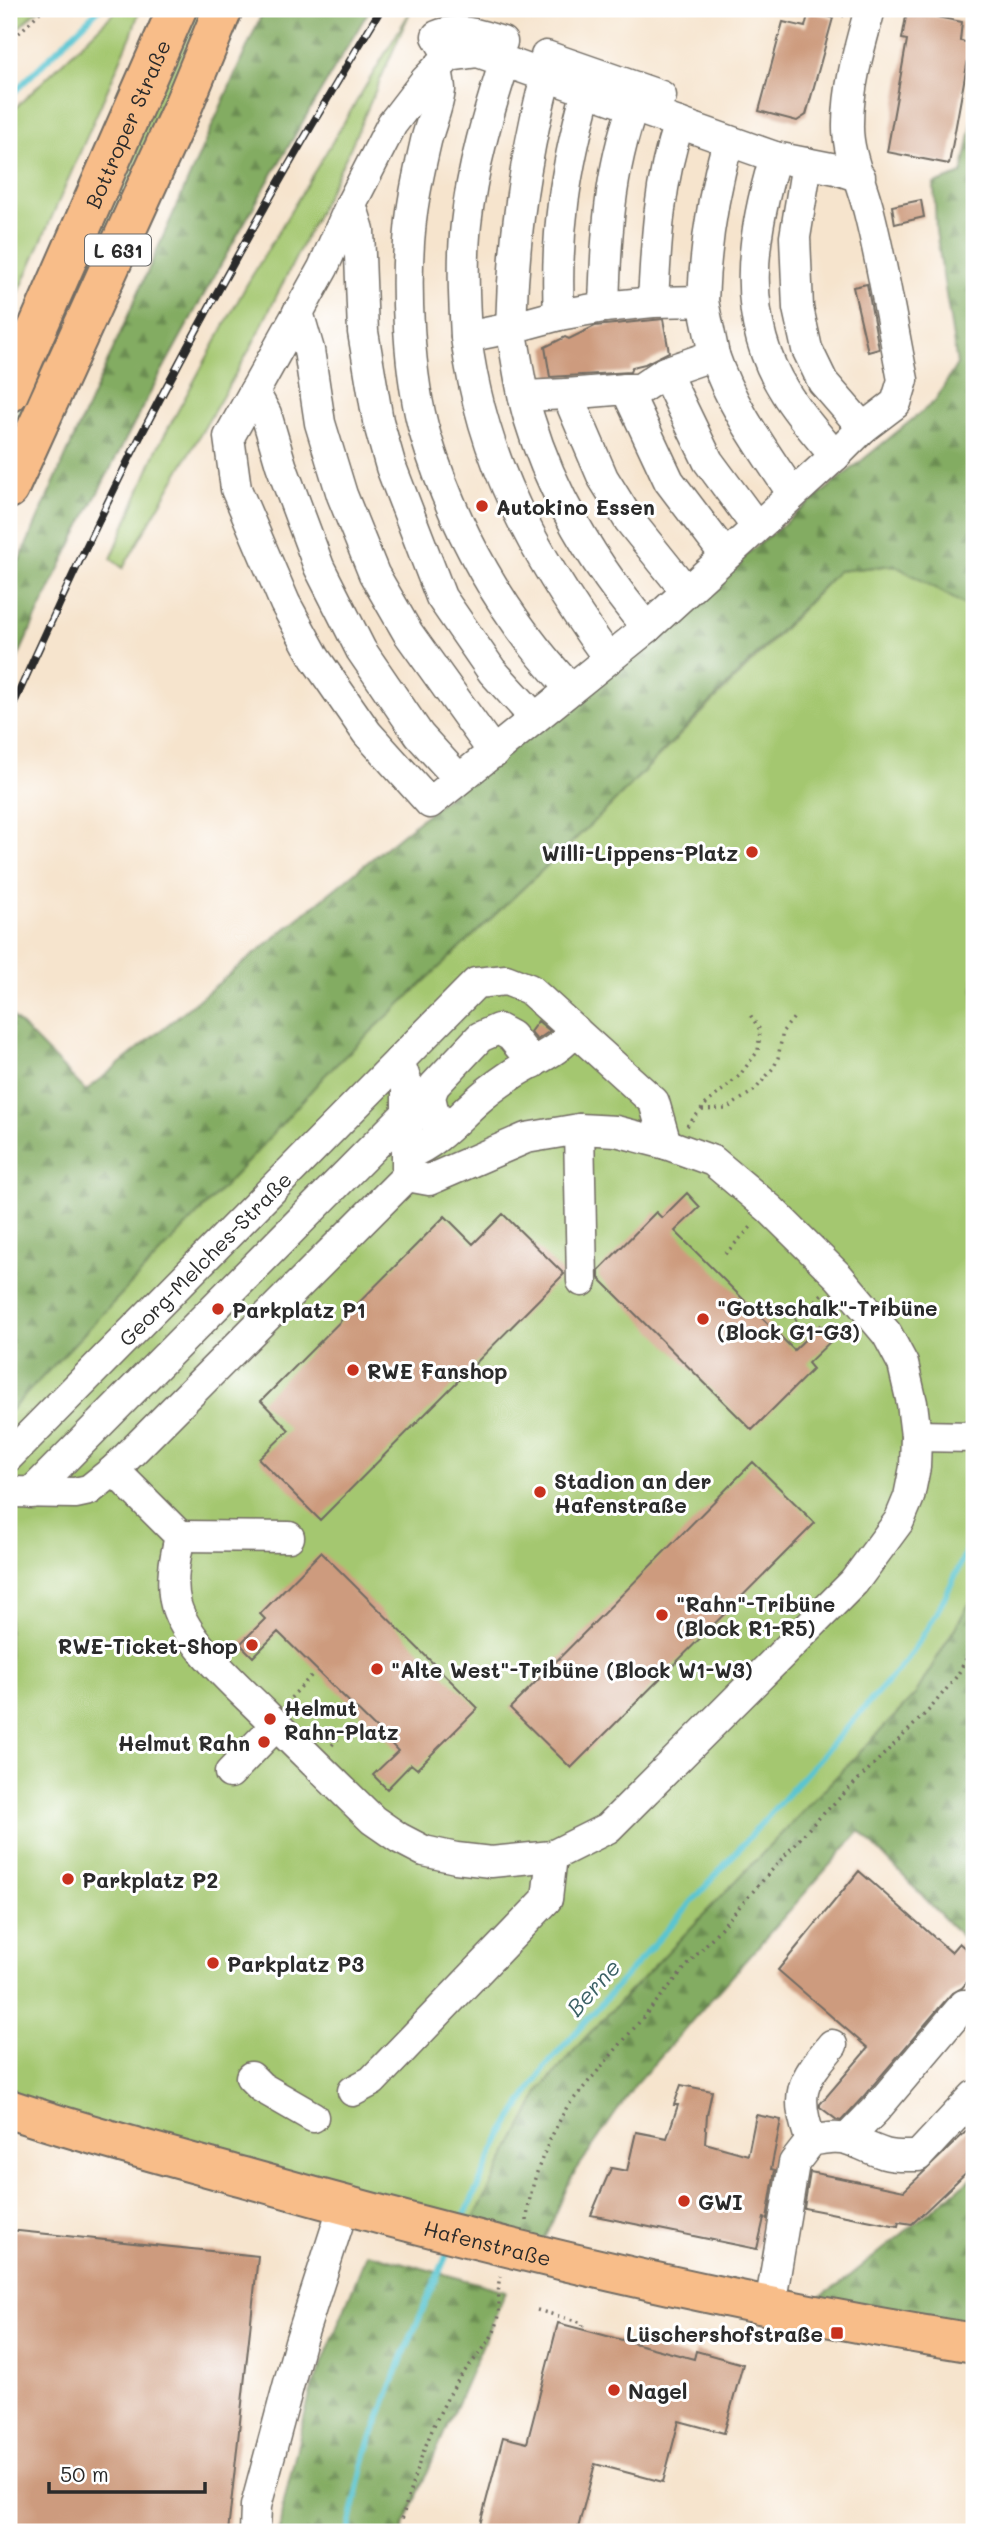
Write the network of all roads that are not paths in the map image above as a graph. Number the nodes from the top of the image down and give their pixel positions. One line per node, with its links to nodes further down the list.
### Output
1 (177, 9): 24 (main road, Bottroper Straße / L 631)
2 (223, 9): 33 (main road, Bottroper Straße / L 631)
3 (870, 9): 14 (street)
4 (505, 61): 5 (street); 6 (street); 22 (street)
5 (443, 63): 8 (street); 15 (street); 40 (street)
6 (547, 76): 7 (street); 21 (street)
7 (587, 91): 9 (street); 20 (street)
8 (662, 96)
9 (633, 107): 10 (street); 18 (street)
10 (679, 123): 11 (street); 17 (street)
11 (728, 141): 12 (street); 16 (street)
12 (775, 157): 13 (street); 32 (street)
13 (807, 163): 14 (street); 31 (street)
14 (857, 167): 31 (street)
15 (351, 204): 19 (street); 41 (street)
16 (703, 301): 17 (street); 23 (street)
17 (653, 302): 18 (street)
18 (604, 307): 20 (street)
19 (298, 312): 27 (street); 42 (street)
20 (559, 316): 21 (street)
21 (512, 328): 22 (street); 30 (street)
22 (466, 337): 39 (street)
23 (714, 355): 25 (street); 34 (street)
24 (17, 361): 28 (main road, Bottroper Straße / L 631)
25 (665, 373): 26 (street); 35 (street)
26 (626, 389): 29 (street); 36 (street)
27 (254, 392): 43 (street); 43 (street)
28 (9, 393)
29 (567, 394): 30 (street); 37 (street)
30 (524, 396): 38 (street)
31 (863, 428): 32 (street)
32 (835, 456): 34 (street)
33 (12, 476)
34 (792, 493): 35 (street)
35 (756, 527): 36 (street)
36 (726, 555): 37 (street)
37 (686, 591): 38 (street)
38 (647, 628): 39 (street)
39 (608, 658): 40 (street)
40 (571, 689): 41 (street)
41 (535, 718): 42 (street)
42 (494, 752): 43 (street)
43 (459, 779)
44 (575, 1031): 45 (street, Georg-Melches-Straße); 46 (street); 50 (street, Georg-Melches-Straße)
45 (399, 1061): 47 (street); 55 (street, Georg-Melches-Straße)
46 (533, 1063): 49 (street); 49 (street)
47 (409, 1111): 51 (street); 57 (street)
48 (579, 1129): 50 (street); 51 (street); 52 (street)
49 (439, 1135): 51 (street)
50 (666, 1144): 53 (street)
51 (407, 1165): 56 (street)
52 (582, 1281)
53 (916, 1436): 54 (street); 62 (street)
54 (970, 1437)
55 (9, 1456)
56 (114, 1470): 57 (street); 58 (street)
57 (20, 1492)
58 (180, 1536): 59 (street); 60 (street)
59 (289, 1537)
60 (276, 1725): 61 (street); 62 (street)
61 (230, 1773)
62 (552, 1856): 66 (street)
63 (974, 2005): 70 (street)
64 (832, 2045): 71 (street)
65 (250, 2077): 69 (street)
66 (353, 2091)
67 (974, 2096): 70 (street)
68 (9, 2109): 72 (main road, Hafenstraße)
69 (313, 2117)
70 (848, 2138): 71 (street)
71 (811, 2141): 73 (street)
72 (344, 2206): 73 (main road, Hafenstraße); 75 (street)
73 (770, 2306): 74 (main road, Hafenstraße)
74 (974, 2343)
75 (255, 2532)

